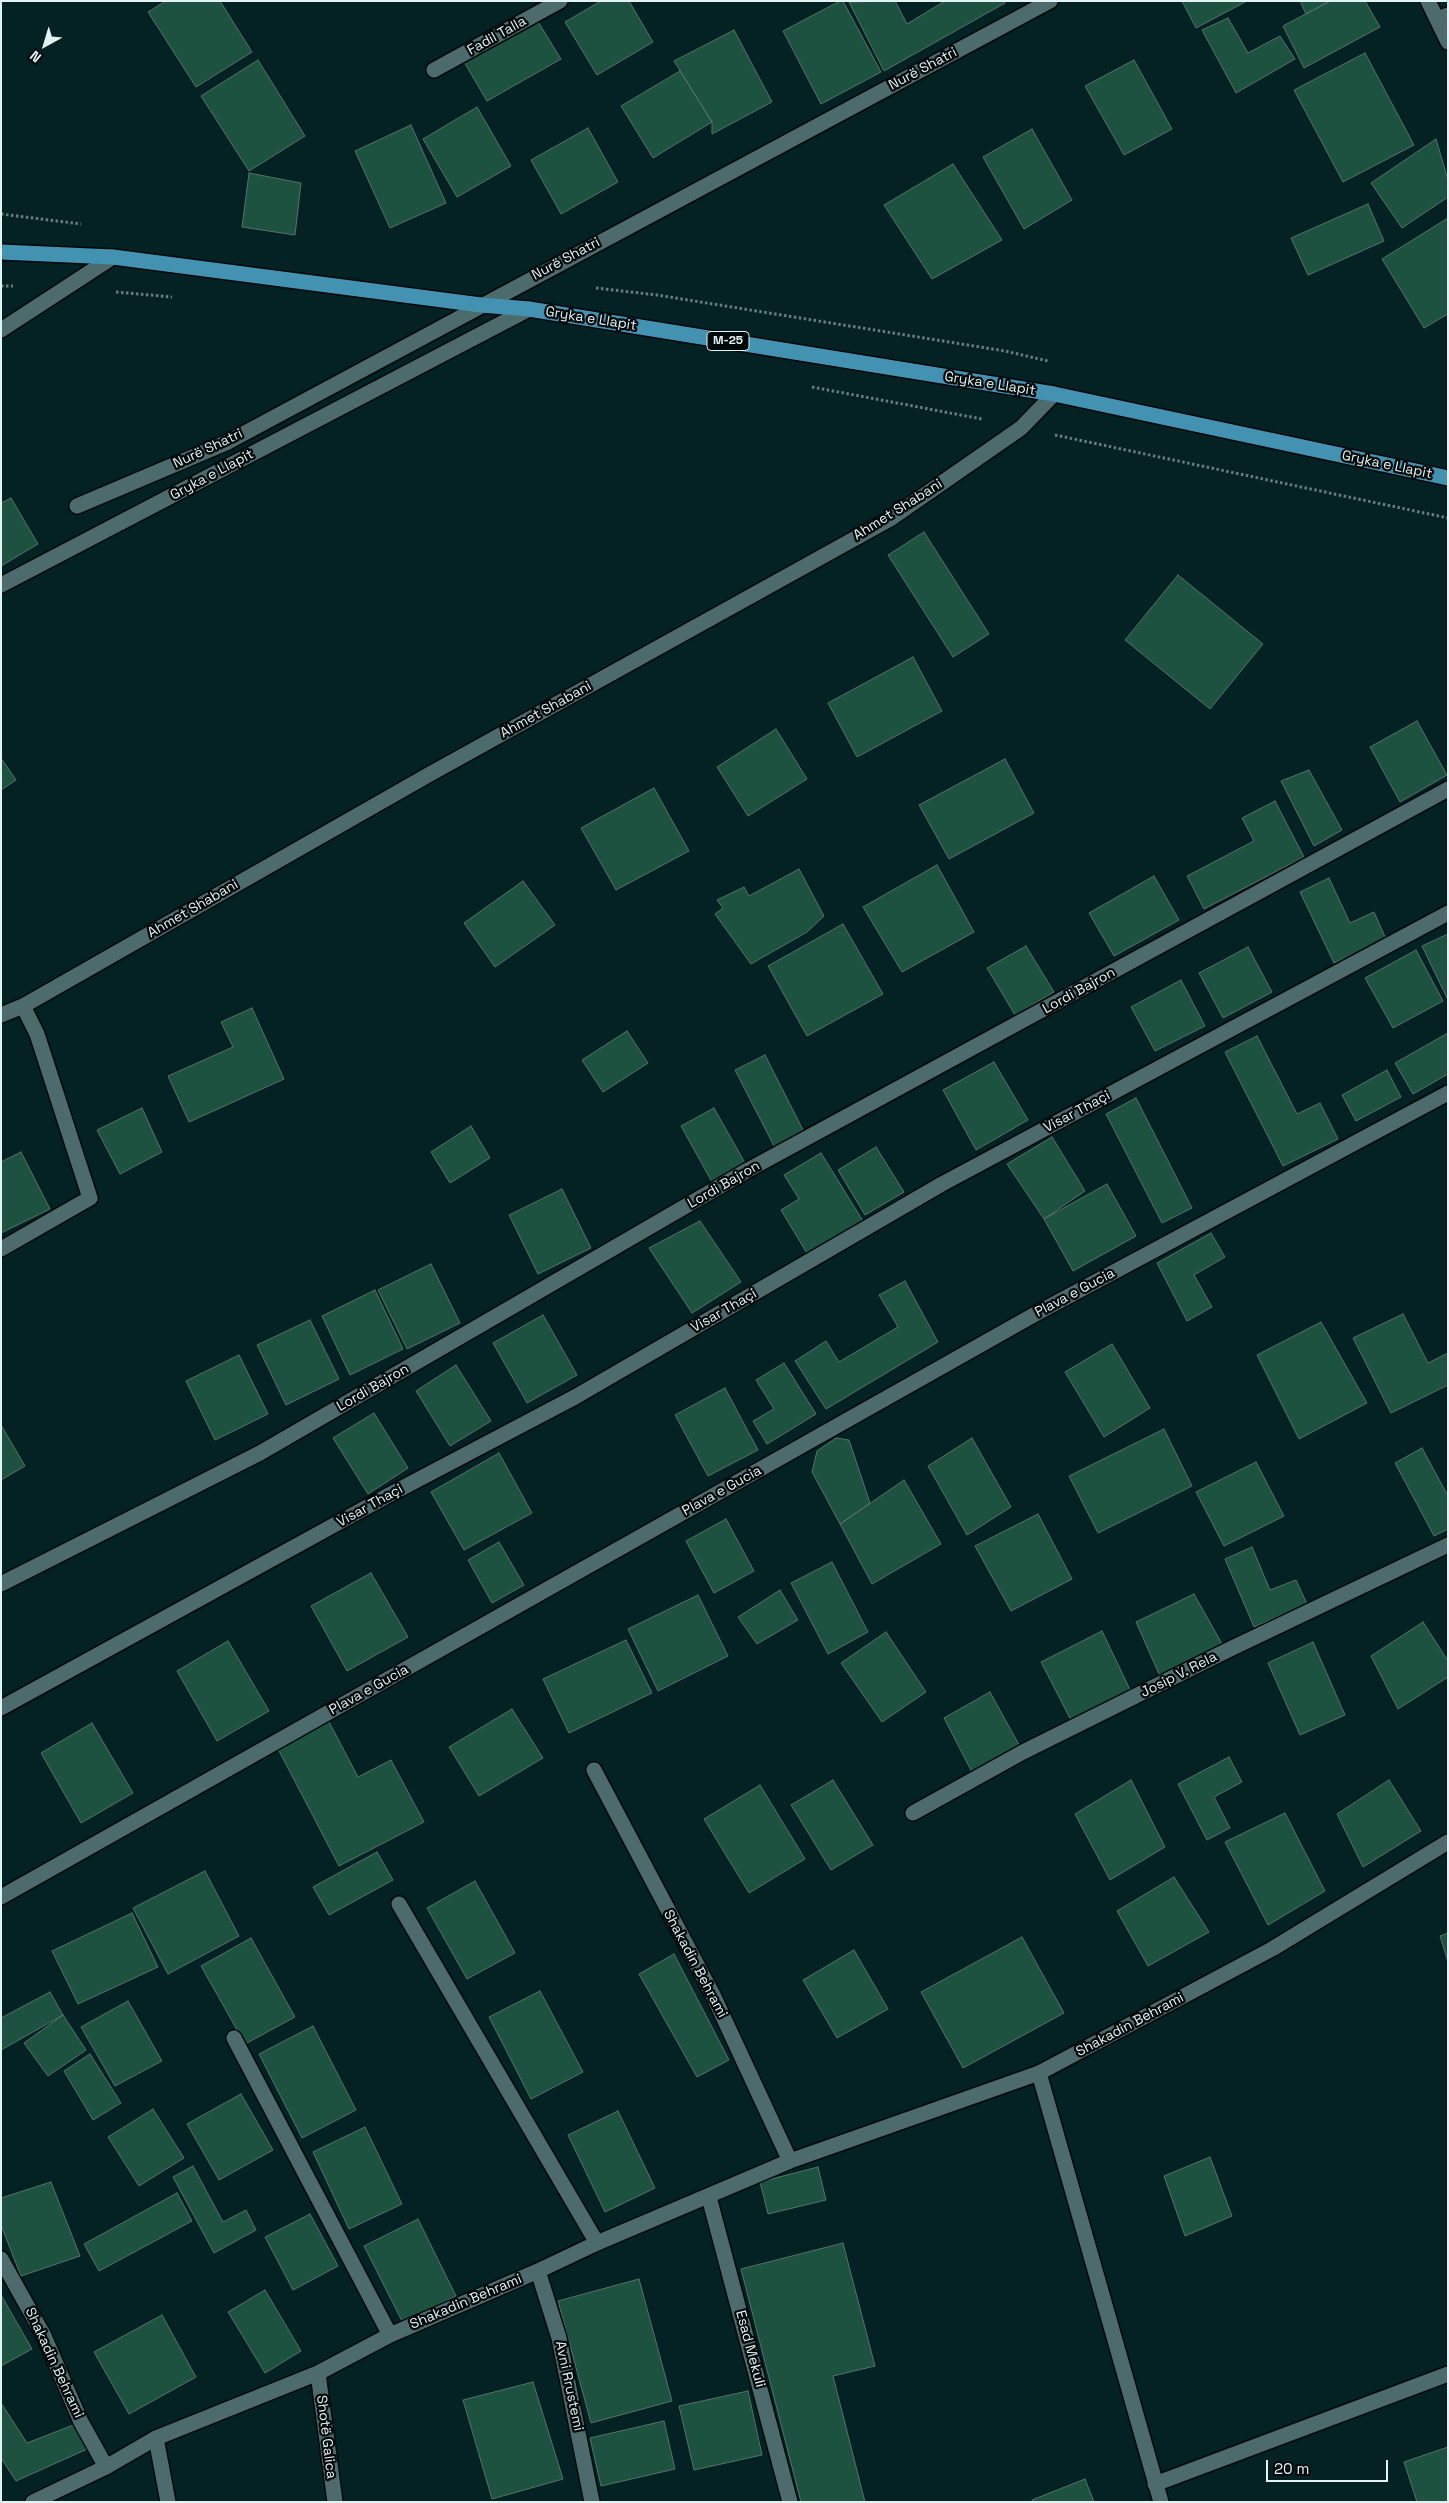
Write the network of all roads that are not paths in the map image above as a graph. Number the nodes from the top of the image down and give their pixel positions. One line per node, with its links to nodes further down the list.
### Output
1 (560, 1): 6 (street, Fadil Talla)
2 (1050, 1): 9 (street, Nurë Shatri)
3 (1428, 1): 4 (street)
4 (1443, 17): 5 (street)
5 (1448, 42)
6 (434, 70)
7 (1, 252): 8 (main road, Gryka e Llapit / M-25)
8 (113, 257): 9 (main road, Gryka e Llapit / M-25); 11 (street)
9 (481, 305): 10 (main road, Gryka e Llapit / M-25); 14 (street, Nurë Shatri)
10 (529, 309): 12 (main road, Gryka e Llapit / M-25); 15 (street, Gryka e Llapit)
11 (1, 330)
12 (1054, 394): 13 (main road, Gryka e Llapit / M-25); 18 (street, Ahmet Shabani)
13 (1448, 478)
14 (77, 506)
15 (1, 585)
16 (1448, 789): 23 (street, Lordi Bajron)
17 (1448, 913): 24 (street, Visar Thaçi)
18 (23, 1006): 19 (street, Ahmet Shabani); 21 (street)
19 (1, 1015)
20 (1448, 1093): 28 (street, Plava e Gucia)
21 (1, 1249)
22 (1448, 1545): 26 (street, Josip V. Rela)
23 (1, 1584)
24 (1, 1708)
25 (594, 1770): 32 (street, Shakadin Behrami)
26 (913, 1813)
27 (1448, 1842): 31 (street, Shakadin Behrami)
28 (1, 1897)
29 (399, 1904): 34 (street)
30 (234, 2038): 37 (street)
31 (1039, 2073): 32 (street, Shakadin Behrami); 42 (street)
32 (790, 2162): 33 (street, Shakadin Behrami)
33 (709, 2197): 34 (street, Shakadin Behrami); 47 (street, Esad Mekuli)
34 (597, 2243): 36 (street, Shakadin Behrami)
35 (1, 2259): 41 (street, Shakadin Behrami)
36 (538, 2271): 37 (street, Shakadin Behrami); 46 (street, Avni Rrustemi)
37 (390, 2335): 38 (street, Shakadin Behrami)
38 (318, 2373): 40 (street, Shakadin Behrami); 45 (street, Shotë Galica)
39 (1448, 2374): 42 (street)
40 (156, 2438): 41 (street, Shakadin Behrami); 44 (street)
41 (106, 2467): 43 (street, Shakadin Behrami)
42 (1155, 2484): 48 (street)
43 (33, 2502)
44 (168, 2502)
45 (335, 2502)
46 (592, 2502)
47 (790, 2502)
48 (1161, 2502)

